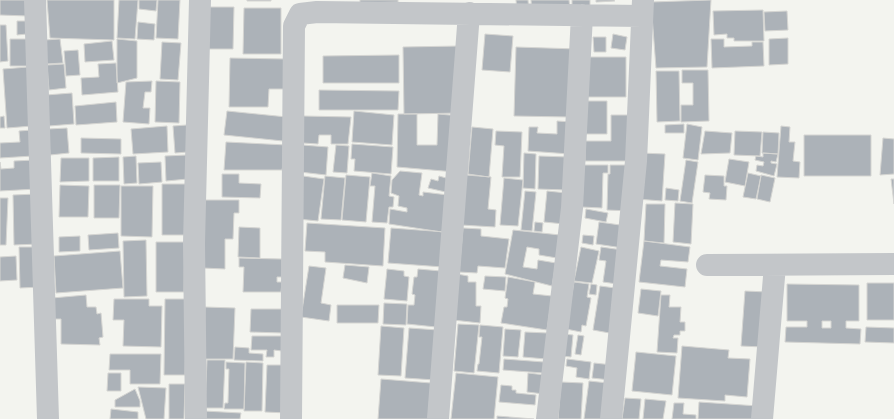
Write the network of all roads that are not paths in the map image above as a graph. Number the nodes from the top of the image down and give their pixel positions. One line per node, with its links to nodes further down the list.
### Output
1 (35, 0): 9 (street)
2 (200, 0): 10 (street)
3 (643, 8): 5 (street); 14 (street)
4 (470, 13): 5 (street); 11 (street); 12 (street)
5 (582, 15): 13 (street)
6 (894, 264): 8 (street)
7 (707, 265): 8 (street)
8 (775, 265): 15 (street)
9 (48, 419)
10 (196, 419)
11 (291, 419)
12 (438, 419)
13 (547, 419)
14 (611, 419)
15 (762, 419)

